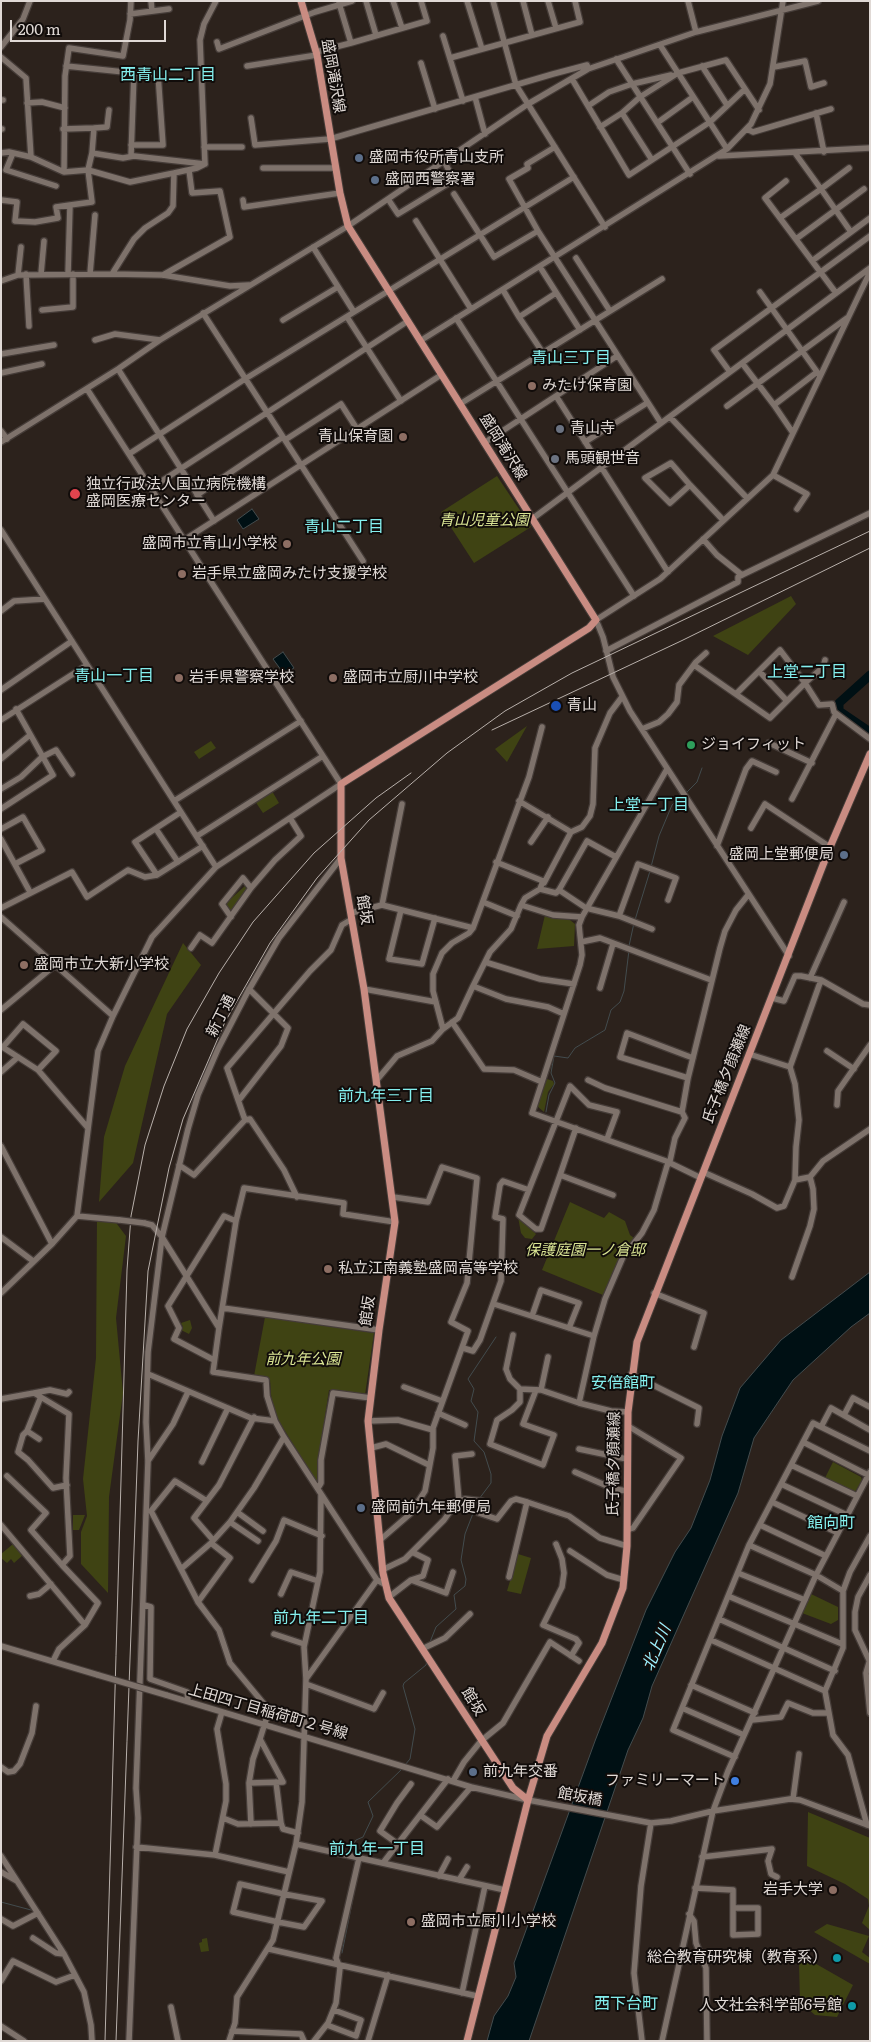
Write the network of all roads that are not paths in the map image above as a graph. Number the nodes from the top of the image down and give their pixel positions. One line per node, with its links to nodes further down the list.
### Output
1 (30, 1): 34 (street)
2 (131, 1): 22 (street)
3 (151, 1): 20 (street)
4 (216, 1): 81 (street)
5 (301, 1): 23 (main road, 盛岡滝沢線)
6 (352, 1): 18 (street)
7 (366, 1): 27 (street)
8 (393, 1): 24 (street)
9 (421, 1): 24 (street)
10 (467, 1): 35 (street)
11 (494, 1): 32 (street)
12 (523, 1): 28 (street)
13 (548, 1): 25 (street)
14 (575, 1): 25 (street)
15 (688, 1): 26 (street)
16 (783, 1): 21 (street)
17 (818, 1): 21 (street)
18 (339, 3): 23 (street); 31 (street)
19 (169, 9): 20 (street)
20 (152, 11): 22 (street)
21 (782, 11): 26 (street); 44 (street)
22 (130, 14): 41 (street)
23 (306, 15): 30 (street); 36 (main road, 盛岡滝沢線)
24 (402, 28): 27 (street)
25 (556, 28): 28 (street)
26 (696, 32): 33 (street)
27 (376, 35): 31 (street)
28 (532, 35): 32 (street)
29 (444, 36): 38 (street)
30 (217, 42)
31 (351, 42): 36 (street)
32 (505, 43): 35 (street); 51 (street)
33 (660, 45): 39 (street); 47 (street)
34 (1, 47)
35 (482, 49): 38 (street)
36 (317, 54): 42 (street); 76 (main road, 盛岡滝沢線)
37 (1, 58): 57 (street)
38 (450, 58): 56 (street)
39 (616, 59): 45 (street); 50 (street)
40 (421, 63): 64 (street)
41 (66, 66): 46 (street); 61 (street)
42 (247, 66)
43 (702, 66): 47 (street); 52 (street); 59 (street)
44 (774, 67): 49 (street); 65 (street)
45 (588, 69): 48 (street); 51 (street)
46 (134, 73): 77 (street); 77 (street)
47 (678, 73): 50 (street); 53 (street); 55 (street)
48 (572, 79): 58 (street); 60 (street)
49 (824, 83)
50 (632, 84): 53 (street); 60 (street)
51 (516, 85): 54 (street); 58 (street)
52 (745, 89): 59 (street); 65 (street)
53 (640, 96): 66 (street); 70 (street)
54 (475, 97): 56 (street); 75 (street)
55 (693, 97): 69 (street); 70 (street)
56 (463, 101): 64 (street)
57 (27, 103): 61 (street); 91 (street)
58 (528, 104): 75 (street); 79 (street)
59 (728, 105): 69 (street)
60 (588, 106): 71 (street)
61 (65, 108): 73 (street)
62 (831, 109): 67 (street)
63 (109, 110): 72 (street)
64 (435, 110): 76 (street)
65 (759, 110): 74 (street)
66 (622, 113): 71 (street); 92 (street)
67 (816, 113): 74 (street); 85 (street)
68 (251, 118): 76 (street)
69 (710, 122): 80 (street); 83 (street)
70 (657, 123): 80 (street)
71 (600, 127): 92 (street)
72 (94, 128): 73 (street); 84 (street)
73 (64, 129): 100 (street)
74 (747, 129): 83 (street)
75 (485, 134): 110 (street)
76 (330, 139): 96 (main road, 盛岡滝沢線)
77 (131, 145): 89 (street)
78 (242, 147): 81 (street)
79 (555, 147): 103 (street); 114 (street)
80 (672, 147): 92 (street); 102 (street)
81 (204, 148): 94 (street)
82 (870, 148): 85 (street)
83 (727, 149): 90 (street)
84 (92, 152): 89 (street); 98 (street)
85 (824, 152): 88 (street)
86 (1, 153): 87 (street)
87 (13, 153): 91 (street); 105 (street)
88 (795, 153): 90 (street); 106 (street)
89 (131, 156): 94 (street)
90 (719, 156): 102 (street)
91 (31, 157): 100 (street)
92 (652, 160)
93 (445, 163): 110 (street)
94 (205, 164): 99 (street)
95 (263, 168): 96 (street)
96 (335, 168): 108 (main road, 盛岡滝沢線)
97 (850, 168): 106 (street)
98 (88, 170): 100 (street); 101 (street); 113 (street)
99 (189, 170): 101 (street); 144 (street)
100 (64, 172)
101 (174, 173): 142 (street)
102 (690, 174): 121 (street)
103 (574, 177): 114 (street); 121 (street)
104 (786, 181): 117 (street)
105 (56, 186)
106 (820, 189): 115 (street); 117 (street)
107 (864, 189): 115 (street)
108 (340, 193): 112 (street); 120 (main road, 盛岡滝沢線)
109 (454, 194): 124 (street)
110 (388, 199): 120 (street)
111 (1, 200): 113 (street)
112 (243, 200)
113 (70, 205): 140 (street)
114 (524, 208): 122 (street); 124 (street)
115 (836, 210): 123 (street); 126 (street)
116 (95, 215): 141 (street)
117 (780, 218): 126 (street)
118 (870, 218): 123 (street)
119 (416, 221): 132 (street)
120 (348, 226): 129 (street); 150 (main road, 盛岡滝沢線)
121 (605, 227): 130 (street)
122 (538, 231): 124 (street); 130 (street)
123 (851, 232): 133 (street)
124 (481, 236): 132 (street)
125 (870, 236): 136 (street)
126 (796, 239): 133 (street)
127 (44, 241): 139 (street)
128 (21, 247): 143 (street)
129 (313, 247): 147 (street); 148 (street)
130 (555, 258): 134 (street); 165 (street)
131 (576, 258): 157 (street)
132 (440, 260): 150 (street); 155 (street)
133 (812, 261): 136 (street)
134 (540, 267): 149 (street); 152 (street)
135 (870, 268): 153 (street)
136 (820, 272): 153 (street); 154 (street)
137 (870, 272): 162 (street)
138 (26, 274): 139 (street); 143 (street); 167 (street)
139 (41, 274): 140 (street)
140 (71, 274): 141 (street); 156 (street)
141 (90, 274): 142 (street)
142 (112, 274): 144 (street)
143 (18, 275): 146 (street)
144 (163, 275): 147 (street)
145 (662, 279): 157 (street)
146 (1, 281)
147 (250, 285): 159 (street)
148 (338, 287): 158 (street); 164 (street)
149 (503, 290): 155 (street); 161 (street)
150 (388, 291): 158 (street); 166 (main road, 盛岡滝沢線)
151 (760, 292): 154 (street)
152 (556, 293): 161 (street); 168 (street)
153 (836, 293): 169 (street)
154 (771, 308): 169 (street); 182 (street)
155 (471, 309): 163 (street)
156 (42, 310)
157 (610, 311): 165 (street)
158 (354, 312): 160 (street)
159 (203, 313): 171 (street); 186 (street)
160 (347, 316): 174 (street); 186 (street)
161 (519, 317): 176 (street)
162 (848, 317): 175 (street); 184 (street)
163 (456, 318): 172 (street); 187 (street)
164 (283, 320)
165 (594, 321): 168 (street); 178 (street)
166 (408, 322): 172 (main road, 盛岡滝沢線); 174 (street)
167 (29, 326)
168 (580, 330): 176 (street)
169 (787, 330): 175 (street); 179 (street)
170 (95, 340): 171 (street)
171 (160, 340): 181 (street)
172 (420, 341): 185 (main road, 盛岡滝沢線)
173 (54, 345): 177 (street)
174 (367, 348): 191 (street); 196 (street)
175 (802, 351): 184 (street); 188 (street)
176 (543, 353): 187 (street)
177 (1, 354)
178 (617, 356): 190 (street); 192 (street)
179 (742, 363): 182 (street); 188 (street)
180 (42, 364): 183 (street)
181 (118, 369): 189 (street); 203 (street)
182 (730, 372): 197 (street)
183 (1, 373)
184 (819, 374): 194 (street); 202 (street)
185 (441, 375): 191 (street); 193 (main road, 盛岡滝沢線)
186 (245, 379): 196 (street); 203 (street)
187 (496, 382): 193 (street); 198 (street)
188 (758, 384): 194 (street); 195 (street)
189 (87, 389): 205 (street); 208 (street)
190 (556, 396): 198 (street); 206 (street)
191 (401, 401): 200 (street)
192 (648, 403): 199 (street); 206 (street)
193 (460, 404): 207 (main road, 盛岡滝沢線)
194 (774, 405): 202 (street)
195 (728, 406)
196 (267, 412): 204 (street); 210 (street)
197 (670, 416): 199 (street); 217 (street)
198 (520, 420): 207 (street); 215 (street)
199 (661, 424): 211 (street)
200 (357, 429): 204 (street); 209 (street)
201 (1, 430): 205 (street)
202 (793, 433): 212 (street)
203 (159, 434): 208 (street); 210 (street)
204 (284, 439): 209 (street); 216 (street)
205 (4, 441)
206 (585, 442): 211 (street)
207 (484, 443): 220 (main road, 盛岡滝沢線)
208 (129, 454): 214 (street)
209 (301, 465): 222 (street); 228 (street)
210 (181, 468): 214 (street); 216 (street)
211 (601, 468): 215 (street); 229 (street)
212 (773, 475): 217 (street); 218 (street)
213 (690, 485): 213 (street); 221 (street)
214 (151, 488): 225 (street)
215 (569, 492): 220 (street); 231 (street)
216 (197, 494): 222 (street)
217 (746, 498): 221 (street)
218 (797, 509)
219 (870, 513): 230 (street)
220 (532, 519): 234 (main road, 盛岡滝沢線)
221 (723, 520): 224 (street)
222 (214, 521): 225 (street)
223 (1, 530): 226 (street)
224 (703, 539): 229 (street); 230 (street)
225 (184, 540): 250 (street)
226 (9, 542): 227 (street); 232 (street)
227 (1, 546)
228 (363, 561)
229 (668, 572): 231 (street)
230 (742, 575): 236 (street)
231 (634, 596): 234 (street)
232 (45, 600): 233 (street); 235 (street)
233 (1, 611)
234 (596, 620): 236 (street); 264 (main road)
235 (72, 641): 239 (street); 243 (street)
236 (606, 651): 245 (street)
237 (706, 653): 240 (street)
238 (825, 660): 242 (street)
239 (87, 665): 247 (street); 267 (street)
240 (694, 665): 244 (street); 252 (street)
241 (759, 671): 242 (street); 244 (street); 246 (street)
242 (805, 684): 246 (street); 248 (street)
243 (1, 690)
244 (737, 693): 246 (street)
245 (622, 697): 252 (street); 277 (street)
246 (786, 701)
247 (16, 709): 249 (street); 253 (street)
248 (836, 714): 254 (street); 260 (street)
249 (1, 720)
250 (301, 721): 257 (street); 267 (street)
251 (542, 727): 268 (street)
252 (642, 729): 261 (street)
253 (30, 735): 258 (street); 259 (street)
254 (870, 739)
255 (769, 743): 260 (street)
256 (870, 754): 283 (main road, 氏子橋夕顔瀬線)
257 (323, 756): 264 (street); 278 (street)
258 (42, 757): 263 (street); 265 (street); 270 (street)
259 (1, 758)
260 (812, 763): 266 (street)
261 (667, 769): 282 (street); 284 (street)
262 (776, 772): 282 (street)
263 (72, 774)
264 (341, 784): 273 (street); 285 (main road, 館坂)
265 (1, 790)
266 (792, 799)
267 (174, 801): 271 (street)
268 (519, 801): 272 (street); 287 (street)
269 (402, 804): 300 (street)
270 (1, 809)
271 (181, 812): 276 (street); 278 (street)
272 (548, 817): 277 (street); 280 (street)
273 (290, 818): 289 (street); 292 (street)
274 (751, 828): 283 (street)
275 (1, 829): 288 (street)
276 (156, 829): 286 (street); 290 (street)
277 (571, 832): 291 (street)
278 (197, 836): 281 (street)
279 (1, 839): 288 (street)
280 (531, 842)
281 (203, 846): 286 (street); 289 (street)
282 (717, 846): 296 (street)
283 (830, 847): 317 (main road, 氏子橋夕顔瀬線)
284 (616, 857): 294 (street); 303 (street)
285 (341, 858): 305 (main road, 館坂); 326 (street, 新丁通)
286 (178, 862): 290 (street)
287 (496, 862): 291 (street); 298 (street)
288 (15, 864): 295 (street)
289 (216, 867): 334 (street)
290 (157, 876): 295 (street)
291 (543, 881): 293 (street)
292 (252, 888): 310 (street); 310 (street)
293 (540, 889): 294 (street); 301 (street)
294 (559, 890): 303 (street)
295 (30, 892): 302 (street)
296 (748, 894): 317 (street); 321 (street)
297 (668, 900): 308 (street)
298 (483, 902): 306 (street); 312 (street)
299 (844, 902): 320 (street)
300 (382, 905): 304 (street); 305 (street)
301 (521, 905): 306 (street); 307 (street)
302 (1, 908)
303 (586, 908): 307 (street); 308 (street)
304 (401, 910): 311 (street); 311 (street)
305 (351, 916): 327 (main road, 館坂); 332 (street)
306 (517, 916): 318 (street)
307 (582, 916): 314 (street)
308 (619, 916): 313 (street)
309 (1, 917): 319 (street)
310 (231, 917): 316 (street)
311 (435, 918): 312 (street)
312 (473, 928): 329 (street)
313 (652, 929)
314 (581, 942): 315 (street); 323 (street)
315 (613, 944): 321 (street); 325 (street)
316 (191, 948)
317 (788, 956): 328 (main road, 氏子橋夕顔瀬線)
318 (485, 962): 323 (street); 324 (street)
319 (54, 966): 331 (street); 334 (street)
320 (810, 978): 322 (street); 328 (street)
321 (710, 980): 342 (street)
322 (821, 980): 330 (street); 343 (street)
323 (574, 984): 333 (street)
324 (473, 986): 333 (street); 335 (street)
325 (600, 988)
326 (249, 989): 332 (street); 362 (street, 新丁通)
327 (364, 989): 329 (street); 349 (main road, 館坂)
328 (772, 998): 340 (main road, 氏子橋夕顔瀬線)
329 (436, 1002): 336 (street)
330 (870, 1005)
331 (1, 1010)
332 (273, 1014): 351 (street); 351 (street)
333 (564, 1014): 350 (street)
334 (113, 1016): 356 (street)
335 (452, 1022): 336 (street); 350 (street)
336 (443, 1029): 349 (street)
337 (870, 1045): 344 (street)
338 (2, 1046): 341 (street); 345 (street)
339 (827, 1051): 344 (street)
340 (749, 1054): 343 (street); 364 (main road, 氏子橋夕顔瀬線)
341 (18, 1057): 345 (street); 346 (street)
342 (693, 1058): 347 (street); 347 (street)
343 (790, 1067): 366 (street)
344 (854, 1069): 352 (street)
345 (38, 1070): 356 (street)
346 (1, 1072)
347 (688, 1078): 353 (street)
348 (588, 1080): 353 (street)
349 (376, 1081): 370 (main road, 館坂)
350 (542, 1082): 355 (street)
351 (238, 1100): 354 (street)
352 (837, 1105)
353 (682, 1112): 361 (street)
354 (246, 1120): 362 (street); 369 (street)
355 (556, 1121): 357 (street); 359 (street); 367 (street)
356 (88, 1128): 371 (street)
357 (576, 1128): 359 (street); 363 (street)
358 (870, 1129): 365 (street)
359 (607, 1139): 361 (street)
360 (1, 1146): 376 (street)
361 (669, 1163): 364 (street); 391 (street)
362 (179, 1165): 375 (street, 新丁通)
363 (560, 1175): 367 (street); 368 (street)
364 (702, 1175): 366 (street); 381 (main road, 氏子橋夕顔瀬線)
365 (810, 1177): 366 (street); 379 (street)
366 (795, 1180)
367 (529, 1190): 382 (street)
368 (612, 1195)
369 (297, 1196): 372 (street); 373 (street)
370 (393, 1197): 373 (main road, 館坂); 393 (street)
371 (77, 1216): 375 (street, bridge); 376 (street)
372 (236, 1221): 378 (street); 385 (street)
373 (395, 1222): 389 (main road, 館坂)
374 (1, 1237): 377 (street)
375 (162, 1237): 378 (street); 383 (street, 新丁通)
376 (52, 1244): 377 (street)
377 (34, 1261): 380 (street)
378 (186, 1275): 384 (street); 387 (street)
379 (792, 1277)
380 (1, 1293)
381 (654, 1293): 392 (street); 397 (main road, 氏子橋夕顔瀬線)
382 (494, 1304): 386 (street); 393 (street)
383 (155, 1305): 384 (street); 396 (street, 新丁通)
384 (168, 1306): 395 (street)
385 (223, 1308): 387 (street); 389 (street)
386 (532, 1316): 388 (street); 388 (street)
387 (219, 1328): 395 (street)
388 (569, 1328): 391 (street)
389 (379, 1330): 404 (main road, 館坂)
390 (512, 1335): 399 (street)
391 (594, 1336): 408 (street)
392 (694, 1347)
393 (463, 1348): 407 (street)
394 (548, 1357): 400 (street)
395 (214, 1360): 415 (street)
396 (148, 1374): 402 (street); 432 (street, 新丁通)
397 (631, 1374): 411 (main road, 氏子橋夕顔瀬線); 417 (street)
398 (404, 1387): 407 (street)
399 (520, 1389): 400 (street); 400 (street)
400 (538, 1390): 408 (street)
401 (69, 1392): 403 (street)
402 (188, 1392): 410 (street); 432 (street)
403 (34, 1393): 405 (street); 406 (street)
404 (371, 1398): 416 (main road, 館坂); 441 (street)
405 (1, 1399)
406 (40, 1399): 421 (street); 440 (street)
407 (442, 1401): 412 (street)
408 (580, 1403): 411 (street)
409 (870, 1407): 413 (street)
410 (228, 1408): 414 (street); 433 (street)
411 (628, 1412): 419 (main road, 氏子橋夕顔瀬線)
412 (438, 1413): 418 (street); 422 (street)
413 (844, 1415): 420 (street); 423 (street)
414 (254, 1417): 415 (street); 445 (street)
415 (275, 1421): 424 (street)
416 (368, 1421): 422 (street); 427 (main road, 館坂)
417 (697, 1424)
418 (465, 1425)
419 (628, 1426): 431 (main road, 氏子橋夕顔瀬線); 454 (street)
420 (821, 1427): 426 (street); 429 (street)
421 (27, 1430): 425 (street); 440 (street)
422 (433, 1430): 434 (street)
423 (870, 1430)
424 (284, 1437): 441 (street); 449 (street)
425 (39, 1439)
426 (803, 1442): 435 (street); 437 (street)
427 (371, 1448): 434 (street); 459 (main road, 館坂)
428 (580, 1449): 431 (street)
429 (870, 1451)
430 (472, 1454): 446 (street)
431 (628, 1459): 442 (main road, 氏子橋夕顔瀬線)
432 (148, 1461): 490 (street, 新丁通)
433 (202, 1462)
434 (429, 1465): 459 (street)
435 (791, 1465): 439 (street); 444 (street)
436 (575, 1472): 442 (street)
437 (869, 1474): 444 (street)
438 (7, 1476): 468 (street)
439 (781, 1484): 448 (street); 450 (street)
440 (67, 1485): 468 (street)
441 (318, 1488): 443 (street)
442 (627, 1491): 454 (main road, 氏子橋夕顔瀬線)
443 (321, 1495): 457 (street); 477 (street)
444 (857, 1496): 450 (street)
445 (206, 1501): 461 (street); 469 (street)
446 (459, 1501): 447 (street); 466 (street)
447 (527, 1502): 464 (street); 475 (street)
448 (772, 1502): 453 (street); 456 (street)
449 (237, 1512): 451 (street); 455 (street)
450 (847, 1515): 456 (street)
451 (230, 1522): 460 (street); 461 (street)
452 (1, 1524): 481 (street)
453 (760, 1525): 463 (street); 467 (street)
454 (627, 1530): 464 (main road, 氏子橋夕顔瀬線)
455 (263, 1531)
456 (838, 1533): 467 (street)
457 (322, 1536): 476 (street); 480 (street)
458 (870, 1536): 483 (street)
459 (380, 1540): 470 (main road, 館坂)
460 (258, 1541)
461 (212, 1542): 469 (street); 489 (street)
462 (556, 1544): 502 (street)
463 (749, 1545): 472 (street); 473 (street)
464 (627, 1546): 479 (main road, 氏子橋夕顔瀬線)
465 (570, 1551): 479 (street)
466 (412, 1552): 470 (street); 478 (street)
467 (826, 1556): 473 (street)
468 (62, 1565): 494 (street)
469 (181, 1569): 489 (street)
470 (382, 1570): 482 (main road, 館坂)
471 (453, 1572): 478 (street)
472 (738, 1573): 486 (street); 488 (street)
473 (816, 1575): 483 (street); 488 (street)
474 (870, 1575): 503 (street)
475 (509, 1577)
476 (252, 1580)
477 (377, 1580): 482 (street); 508 (street)
478 (411, 1580): 487 (street)
479 (624, 1580): 534 (main road, 氏子橋夕顔瀬線)
480 (318, 1581): 484 (street); 497 (street)
481 (51, 1584): 485 (street); 494 (street)
482 (386, 1585): 487 (main road, 館坂)
483 (843, 1591): 498 (street)
484 (282, 1594)
485 (30, 1596)
486 (728, 1596): 492 (street); 493 (street)
487 (389, 1597): 501 (main road, 館坂)
488 (805, 1600): 493 (street)
489 (198, 1602): 520 (street)
490 (144, 1605): 512 (street); 545 (street, 新丁通)
491 (470, 1614): 501 (street)
492 (719, 1619): 496 (street); 500 (street)
493 (794, 1624): 498 (street); 500 (street)
494 (85, 1625): 504 (street)
495 (274, 1634): 497 (street)
496 (710, 1640): 506 (street); 509 (street)
497 (304, 1644): 508 (street)
498 (842, 1644): 507 (street)
499 (1, 1646): 504 (street, 上田四丁目稲荷町２号線)
500 (783, 1648): 506 (street); 507 (street)
501 (424, 1651): 524 (main road, 館坂)
502 (571, 1656): 505 (street); 524 (street)
503 (869, 1659): 518 (street)
504 (53, 1661): 512 (street, 上田四丁目稲荷町２号線, bridge)
505 (579, 1661)
506 (774, 1668): 510 (street); 516 (street)
507 (835, 1671): 510 (street)
508 (306, 1682): 511 (street); 521 (street)
509 (691, 1686): 514 (street); 516 (street)
510 (825, 1691): 517 (street)
511 (383, 1693)
512 (188, 1701): 515 (street, 上田四丁目稲荷町２号線)
513 (36, 1706): 527 (street)
514 (682, 1708): 522 (street); 526 (street)
515 (222, 1712): 520 (street, 上田四丁目稲荷町２号線); 537 (street)
516 (754, 1713): 519 (street)
517 (828, 1713): 519 (street); 541 (street)
518 (870, 1713)
519 (752, 1720): 522 (street)
520 (264, 1724): 521 (street, 上田四丁目稲荷町２号線); 523 (street)
521 (304, 1735): 528 (street, 上田四丁目稲荷町２号線); 542 (street)
522 (744, 1735): 526 (street)
523 (260, 1739): 529 (street); 530 (street)
524 (481, 1741): 528 (street); 534 (main road, 館坂)
525 (799, 1754): 533 (street)
526 (735, 1757): 535 (street)
527 (1, 1767)
528 (450, 1780): 532 (street, 上田四丁目稲荷町２号線); 536 (street)
529 (276, 1782): 530 (street); 539 (street)
530 (249, 1783): 540 (street)
531 (411, 1784): 544 (street)
532 (471, 1787): 534 (street, 上田四丁目稲荷町２号線); 536 (street)
533 (793, 1799): 535 (street, 館坂橋); 541 (street)
534 (528, 1800): 538 (street, 館坂橋); 561 (main road, 氏子橋夕顔瀬線)
535 (713, 1811): 538 (street, 館坂橋); 549 (street)
536 (420, 1815): 544 (street)
537 (223, 1818): 540 (street); 546 (street)
538 (651, 1822): 591 (street)
539 (281, 1823): 540 (street); 542 (street)
540 (251, 1824)
541 (869, 1825)
542 (298, 1833): 543 (street)
543 (296, 1844): 548 (street); 554 (street)
544 (398, 1844): 551 (street)
545 (136, 1846): 546 (street); 584 (street, 新丁通)
546 (215, 1855): 554 (street)
547 (1, 1856): 558 (street)
548 (358, 1858): 551 (street); 571 (street)
549 (702, 1858): 556 (street); 560 (street)
550 (448, 1859): 555 (street)
551 (383, 1863): 555 (street)
552 (467, 1867): 557 (street)
553 (1, 1872): 558 (street)
554 (289, 1872): 562 (street)
555 (439, 1876): 557 (street)
556 (777, 1877)
557 (459, 1880): 559 (street)
558 (17, 1881): 564 (street)
559 (485, 1886): 561 (street); 575 (street)
560 (695, 1888): 563 (street); 565 (street)
561 (505, 1890): 576 (main road, 氏子橋夕顔瀬線)
562 (284, 1894): 567 (street); 567 (street); 567 (street)
563 (733, 1908): 563 (street)
564 (38, 1913): 566 (street); 570 (street)
565 (689, 1914): 592 (street); 593 (street)
566 (1, 1919)
567 (278, 1922): 569 (street)
568 (33, 1938): 570 (street)
569 (269, 1949): 571 (street); 581 (street)
570 (64, 1954): 572 (street)
571 (338, 1963): 573 (street); 578 (street)
572 (75, 1975): 574 (street); 583 (street)
573 (388, 1975): 575 (street); 589 (street)
574 (2, 1978)
575 (462, 1992): 576 (street)
576 (477, 1996): 590 (main road, 氏子橋夕顔瀬線)
577 (172, 2007): 585 (street)
578 (334, 2010): 579 (street); 579 (street)
579 (327, 2024): 588 (street)
580 (1, 2026): 582 (street)
581 (232, 2031): 586 (street); 587 (street)
582 (24, 2041)
583 (92, 2041)
584 (129, 2041)
585 (178, 2041)
586 (229, 2041)
587 (304, 2041)
588 (314, 2041)
589 (368, 2041)
590 (467, 2041)
591 (642, 2041)
592 (662, 2041)
593 (707, 2041)

